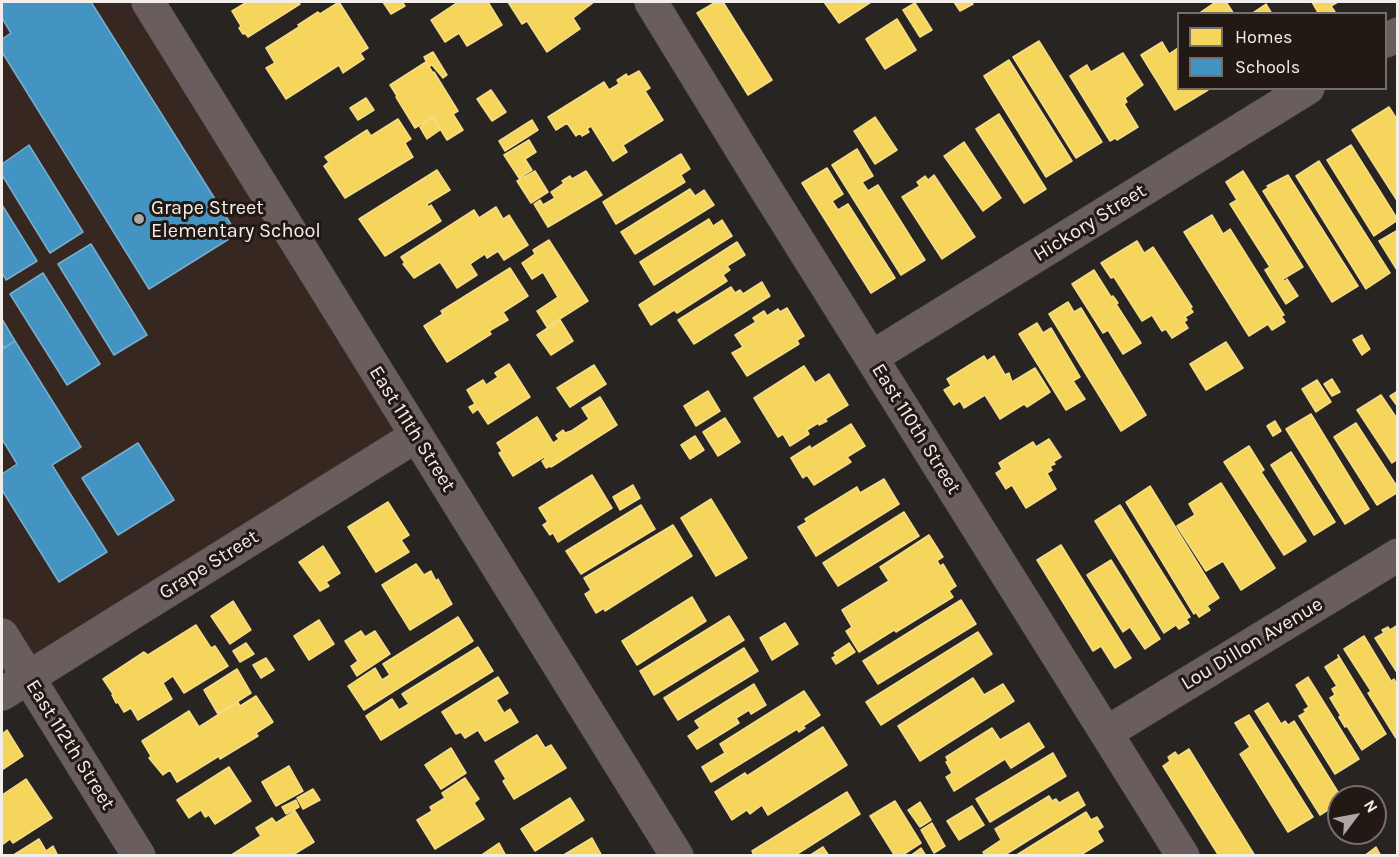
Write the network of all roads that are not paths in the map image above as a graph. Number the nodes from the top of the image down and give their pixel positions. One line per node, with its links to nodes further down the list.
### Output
1 (148, 2): 5 (street, East 111th Street)
2 (651, 2): 4 (street, East 110th Street)
3 (1305, 90): 4 (street, Hickory Street)
4 (872, 357): 9 (street, East 110th Street)
5 (416, 436): 8 (street, Grape Street); 11 (street, East 111th Street)
6 (1398, 555): 9 (street, Lou Dillon Avenue)
7 (2, 635): 8 (street, East 112th Street)
8 (15, 686): 10 (street, East 112th Street)
9 (1106, 733): 12 (street, East 110th Street)
10 (139, 855)
11 (677, 855)
12 (1183, 855)

